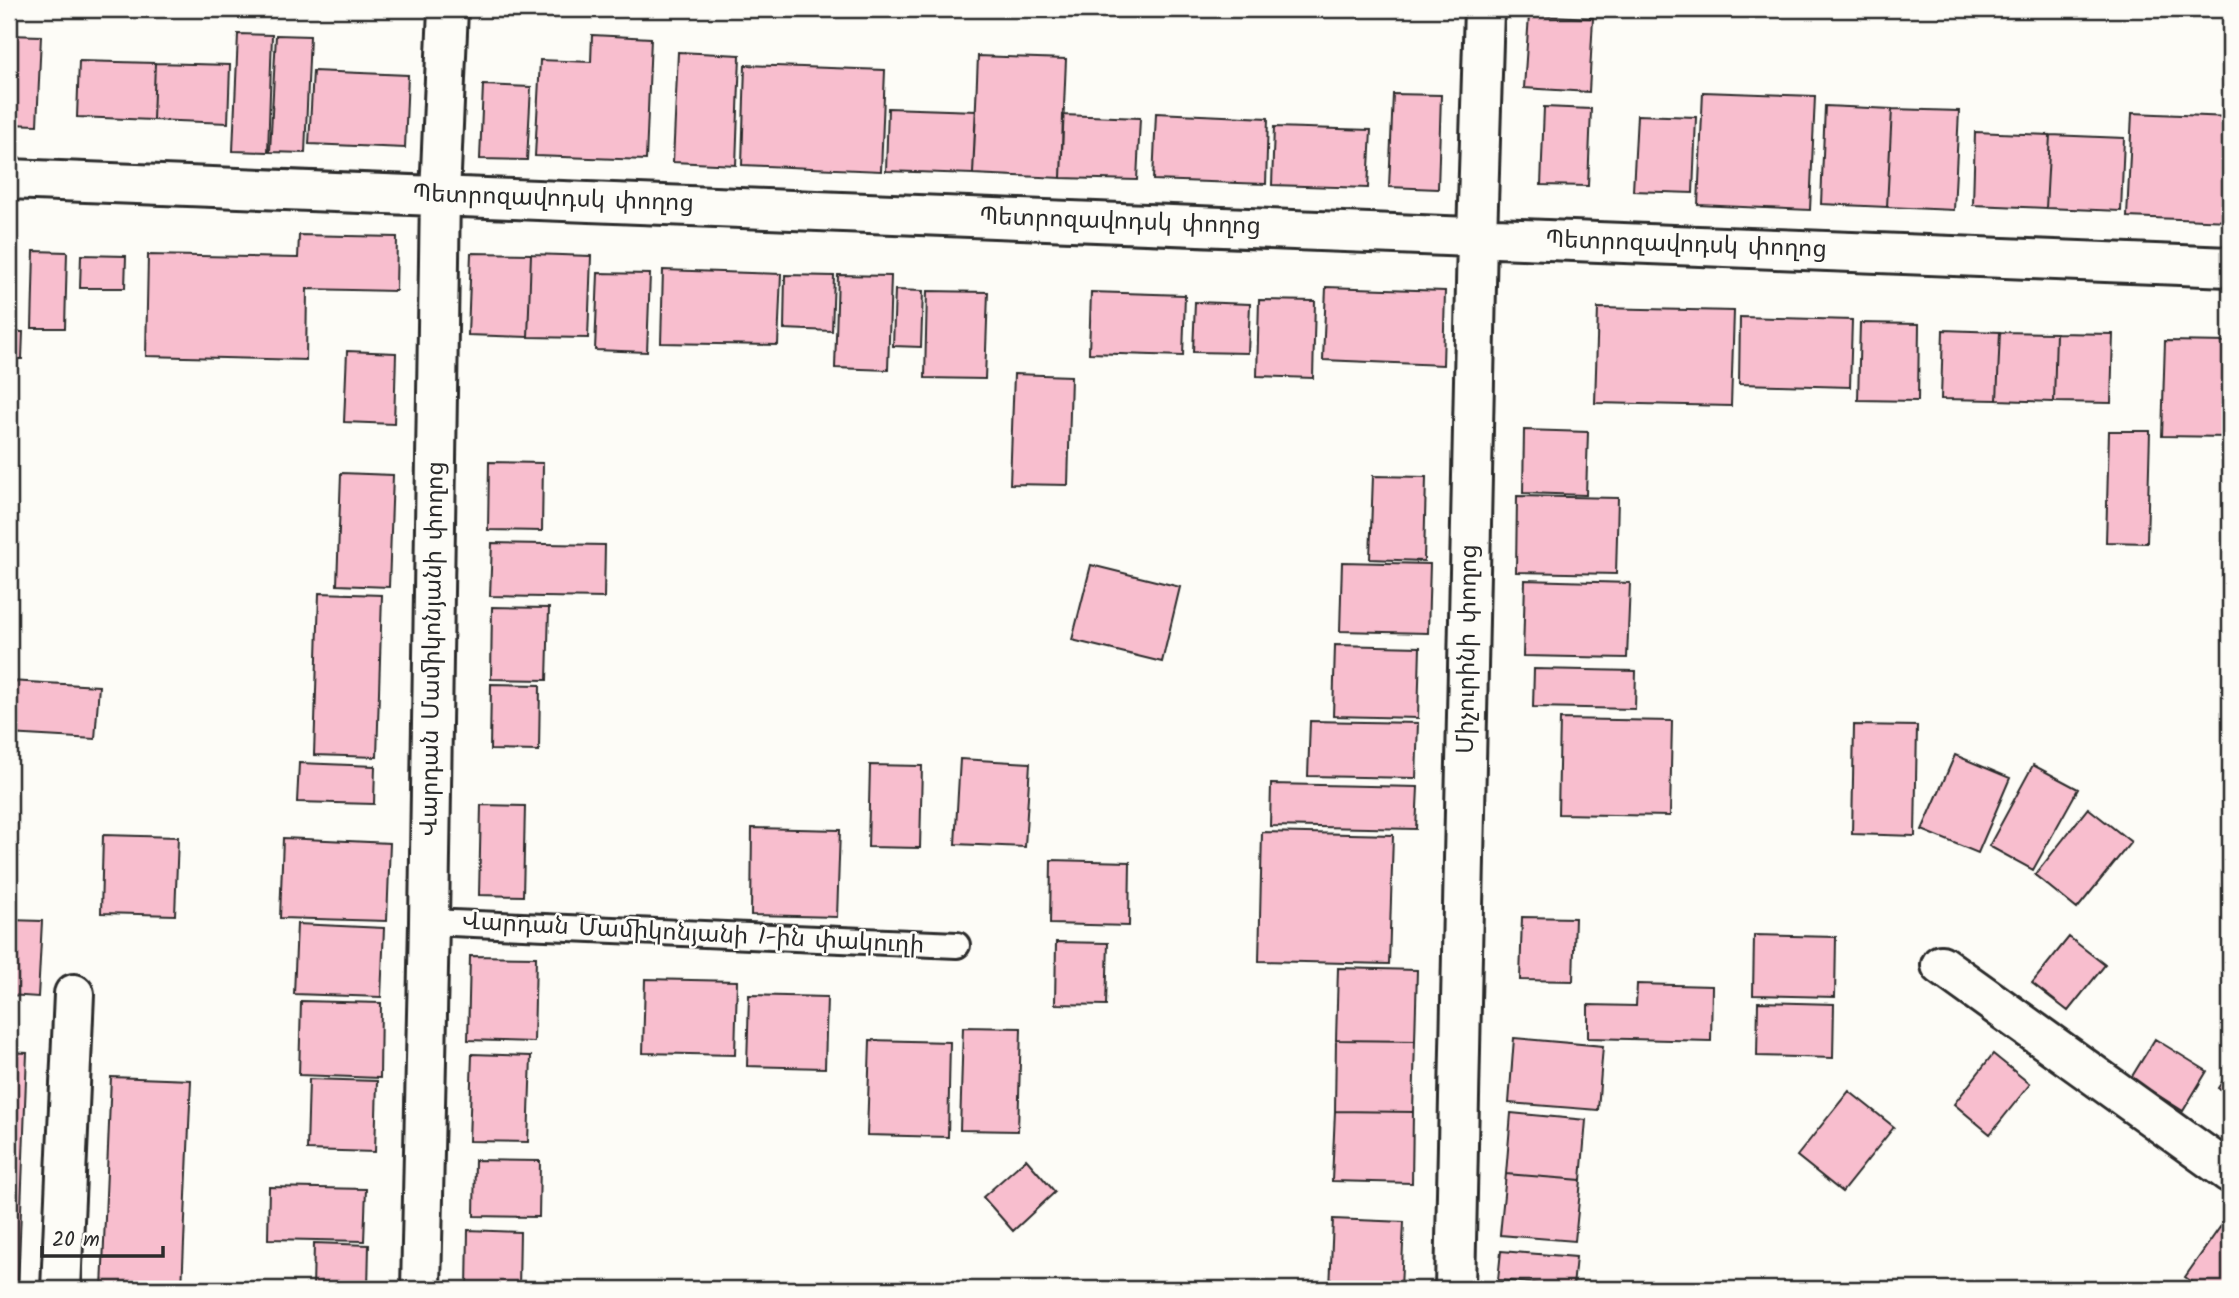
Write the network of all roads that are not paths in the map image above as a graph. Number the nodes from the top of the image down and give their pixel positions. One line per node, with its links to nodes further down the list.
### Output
1 (448, 9): 4 (street, Վարդան Մամիկոնյանի փողոց)
2 (1484, 9): 5 (street, Միչուրինի փողոց)
3 (9, 178): 4 (street, Պետրոզավոդսկ փողոց)
4 (439, 195): 5 (street, Պետրոզավոդսկ փողոց); 7 (street, Վարդան Մամիկոնյանի փողոց)
5 (1477, 237): 6 (street, Պետրոզավոդսկ փողոց); 14 (street, Միչուրինի փողոց)
6 (2230, 267)
7 (429, 922): 8 (lane, Վարդան Մամիկոնյանի 1-ին փակուղի); 13 (street, Վարդան Մամիկոնյանի փողոց)
8 (957, 945)
9 (1941, 965): 11 (street)
10 (74, 994): 12 (street)
11 (2230, 1173)
12 (61, 1289)
13 (421, 1289)
14 (1455, 1289)

